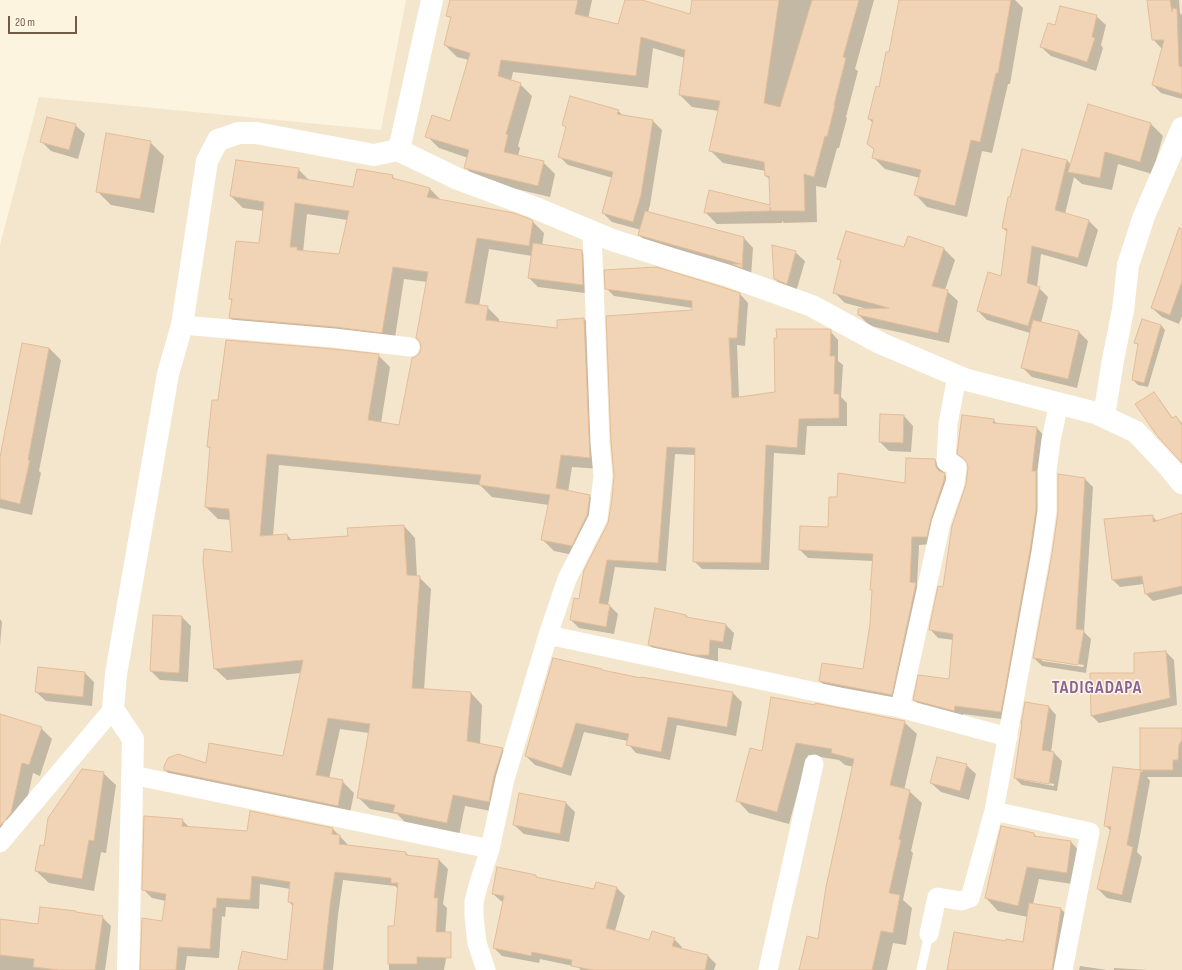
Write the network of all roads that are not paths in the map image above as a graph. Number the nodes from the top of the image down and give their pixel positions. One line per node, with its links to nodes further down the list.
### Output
1 (432, 0): 3 (main road)
2 (1182, 128): 9 (main road)
3 (398, 150): 4 (main road); 5 (main road)
4 (592, 232): 7 (main road); 11 (street)
5 (182, 324): 6 (street); 13 (main road)
6 (410, 347)
7 (957, 376): 8 (main road); 12 (street)
8 (1059, 403): 9 (main road); 14 (street)
9 (1104, 416): 10 (main road)
10 (1182, 483)
11 (548, 635): 12 (street); 19 (street)
12 (900, 708): 14 (street)
13 (113, 709): 16 (main road); 18 (street)
14 (1008, 737): 17 (street)
15 (814, 764): 23 (street)
16 (132, 775): 19 (street); 22 (main road)
17 (994, 811): 20 (street); 25 (street)
18 (0, 842)
19 (490, 849): 21 (street)
20 (928, 934): 24 (lane)
21 (489, 969)
22 (128, 970)
23 (768, 970)
24 (921, 970)
25 (1063, 970)

